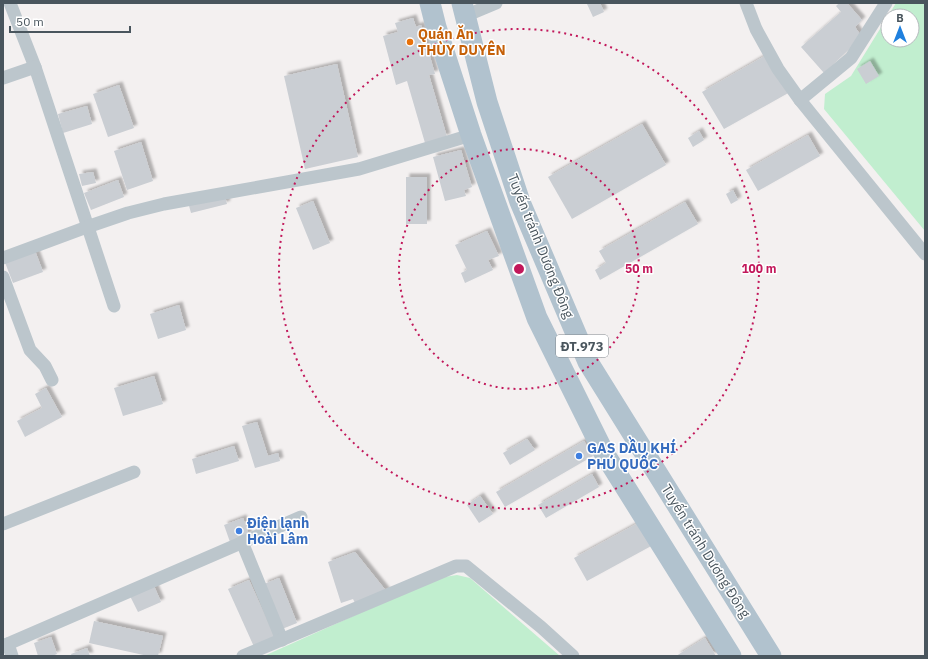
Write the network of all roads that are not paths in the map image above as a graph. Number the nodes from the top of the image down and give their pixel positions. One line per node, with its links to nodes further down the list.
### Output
1 (10, 3): 8 (street)
2 (430, 3): 7 (main road, Tuyến tránh Dương Đông / ĐT.973)
3 (496, 3): 6 (street)
4 (746, 3): 10 (street)
5 (886, 3): 10 (street)
6 (463, 10): 7 (main road); 27 (main road, Tuyến tránh Dương Đông / ĐT.973)
7 (436, 27): 11 (main road, Tuyến tránh Dương Đông / ĐT.973)
8 (35, 66): 9 (street); 12 (street)
9 (3, 78)
10 (800, 100): 13 (street)
11 (471, 135): 12 (street); 26 (main road, Tuyến tránh Dương Đông / ĐT.973)
12 (87, 227): 14 (street); 16 (street)
13 (925, 254)
14 (3, 258)
15 (3, 276): 17 (street)
16 (114, 306)
17 (52, 380)
18 (134, 472): 20 (street)
19 (301, 517): 21 (street)
20 (3, 524)
21 (242, 542): 22 (street); 23 (street)
22 (282, 640): 24 (street); 25 (street)
23 (8, 649)
24 (243, 656)
25 (573, 656)
26 (731, 656)
27 (771, 656)

